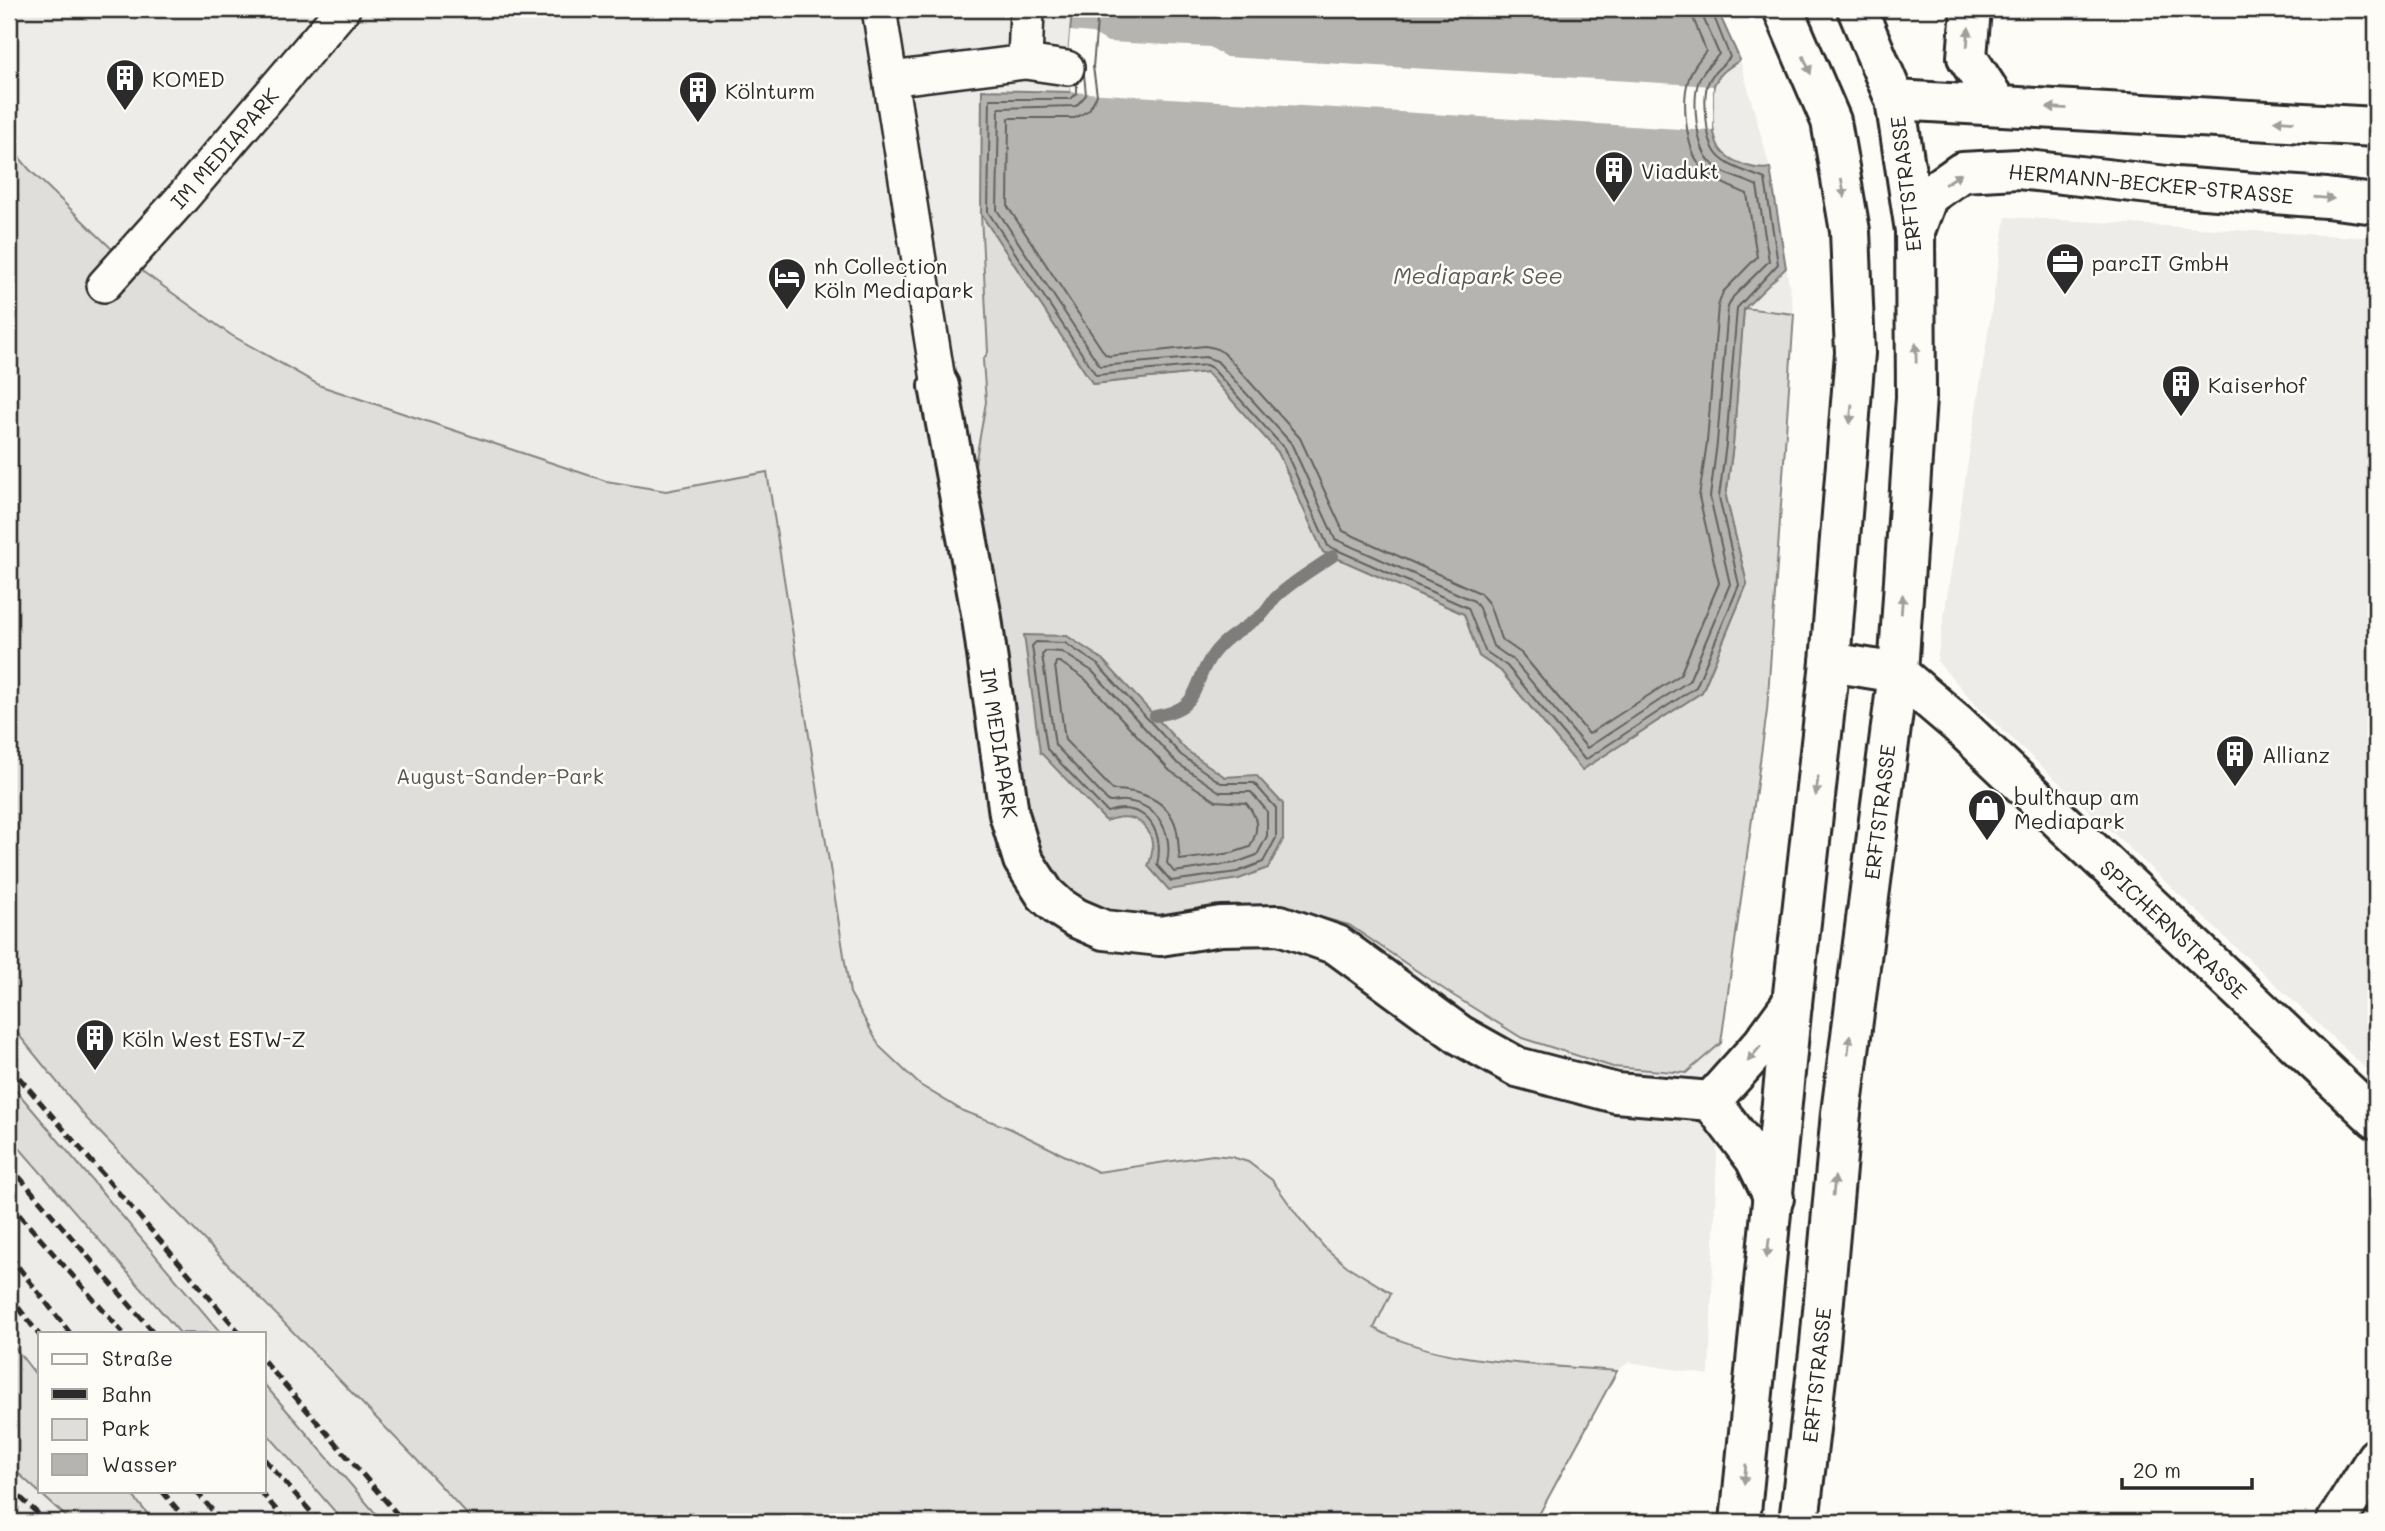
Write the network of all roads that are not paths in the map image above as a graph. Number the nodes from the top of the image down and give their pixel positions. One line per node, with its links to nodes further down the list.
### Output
1 (343, 9): 15 (street, IM MEDIAPARK)
2 (879, 9): 9 (street, IM MEDIAPARK)
3 (1027, 9): 7 (street)
4 (1783, 9): 17 (street, one-way to 17)
5 (1857, 9): 10 (street, ERFTSTRASSE)
6 (1971, 9): 11 (street, one-way to 6)
7 (1025, 62): 8 (street); 9 (street)
8 (1067, 68)
9 (890, 79): 16 (street, IM MEDIAPARK)
10 (1895, 100): 11 (street); 14 (street, ERFTSTRASSE)
11 (1998, 105): 12 (street, one-way to 11)
12 (2376, 127)
13 (2376, 204): 14 (street, HERMANN-BECKER-STRASSE, one-way to 13)
14 (1914, 231): 18 (street, ERFTSTRASSE, one-way to 14)
15 (104, 285)
16 (939, 386): 20 (street, IM MEDIAPARK)
17 (1830, 662): 18 (street); 19 (street, one-way to 19)
18 (1898, 673): 21 (street, SPICHERNSTRASSE); 25 (street, ERFTSTRASSE, one-way to 18)
19 (1792, 1003): 20 (street, one-way to 20); 22 (street)
20 (1711, 1101): 22 (street)
21 (2376, 1119)
22 (1774, 1198): 24 (street, one-way to 24)
23 (2376, 1458): 26 (street)
24 (1741, 1522)
25 (1800, 1522)
26 (2336, 1522)

